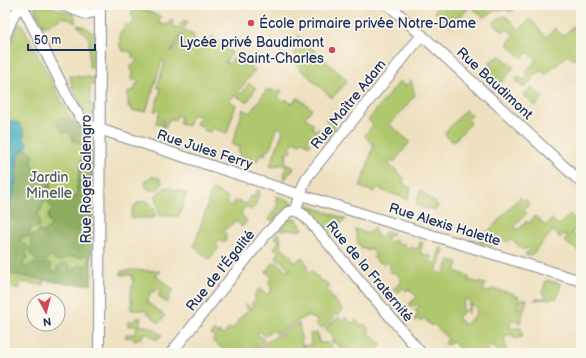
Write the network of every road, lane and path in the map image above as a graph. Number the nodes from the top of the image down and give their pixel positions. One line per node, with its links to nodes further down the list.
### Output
1 (62, 5): 4 (street)
2 (389, 5): 5 (street, Rue Baudimont)
3 (22, 6): 6 (street); 7 (street, Rue Jules Ferry)
4 (100, 8): 7 (street, Rue Roger Salengro)
5 (422, 35): 8 (street, Rue Baudimont); 9 (street, Rue Maître Adam)
6 (5, 36)
7 (100, 130): 9 (street, Rue Jules Ferry); 14 (street, Rue Roger Salengro)
8 (581, 182)
9 (301, 195): 10 (street, Rue Maître Adam); 11 (street, Rue Alexis Halette)
10 (296, 210): 15 (street, Rue de l'Égalité); 16 (street, Rue de la Fraternité)
11 (581, 281)
12 (5, 350): 13 (street)
13 (8, 353)
14 (99, 353)
15 (171, 353)
16 (421, 353)

